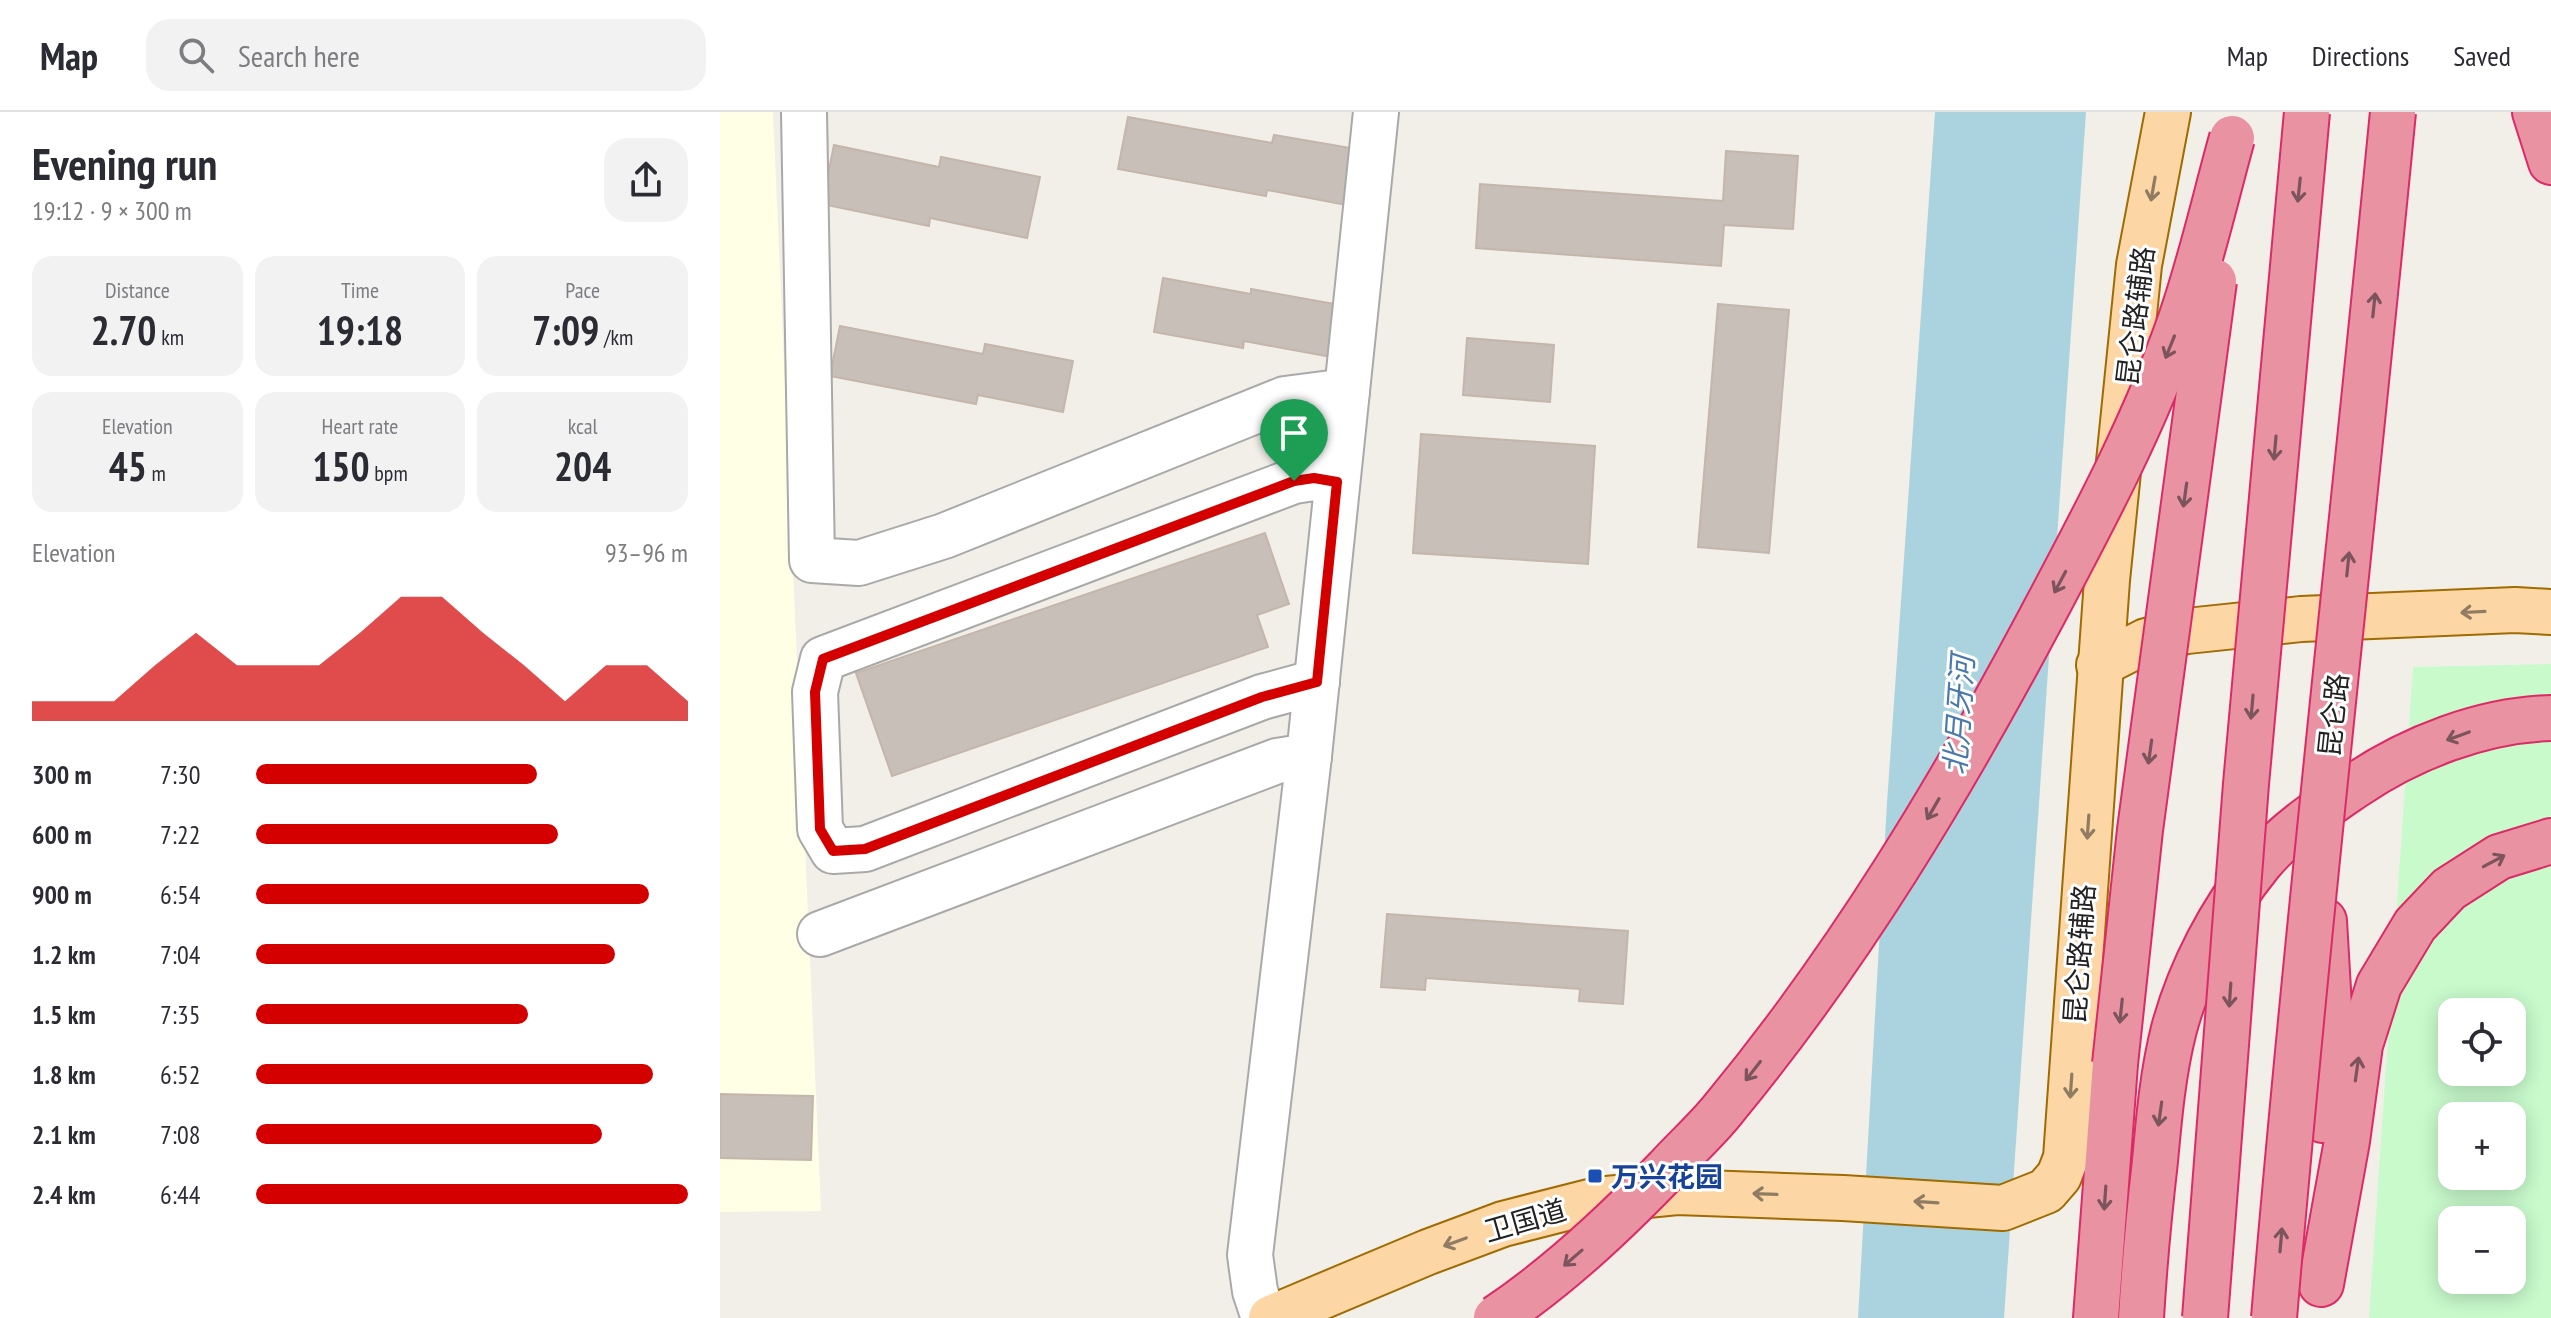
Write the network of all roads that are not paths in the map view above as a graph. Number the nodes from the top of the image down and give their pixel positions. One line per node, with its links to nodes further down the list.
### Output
1 (804, 112): 9 (lane)
2 (1376, 112): 9 (lane)
3 (2168, 112): 12 (main road, 昆仑路辅路, one-way to 12)
4 (2307, 112): 26 (highway, one-way to 26, bridge)
5 (2393, 112): 17 (highway, 昆仑路, one-way to 5, bridge)
6 (2535, 112): 8 (highway)
7 (2234, 125): 23 (highway, one-way to 23, bridge); 24 (highway, one-way to 24, bridge)
8 (2551, 162)
9 (1347, 391): 10 (lane)
10 (1337, 482): 13 (lane); 13 (lane)
11 (2551, 612): 12 (main road, one-way to 12)
12 (2099, 665): 19 (main road, 昆仑路辅路, one-way to 19)
13 (1317, 682): 15 (lane)
14 (2551, 718): 25 (highway, one-way to 25, bridge)
15 (1309, 756): 18 (lane); 21 (lane)
16 (2551, 841): 20 (highway, one-way to 16)
17 (2320, 844): 20 (highway, bridge); 27 (highway, 昆仑路, one-way to 17, bridge)
18 (820, 934)
19 (2003, 1208): 22 (main road, 卫国道, one-way to 22)
20 (2320, 1301)
21 (1264, 1318)
22 (1271, 1318)
23 (1496, 1318)
24 (2096, 1318)
25 (2141, 1318)
26 (2205, 1318)
27 (2274, 1318)

